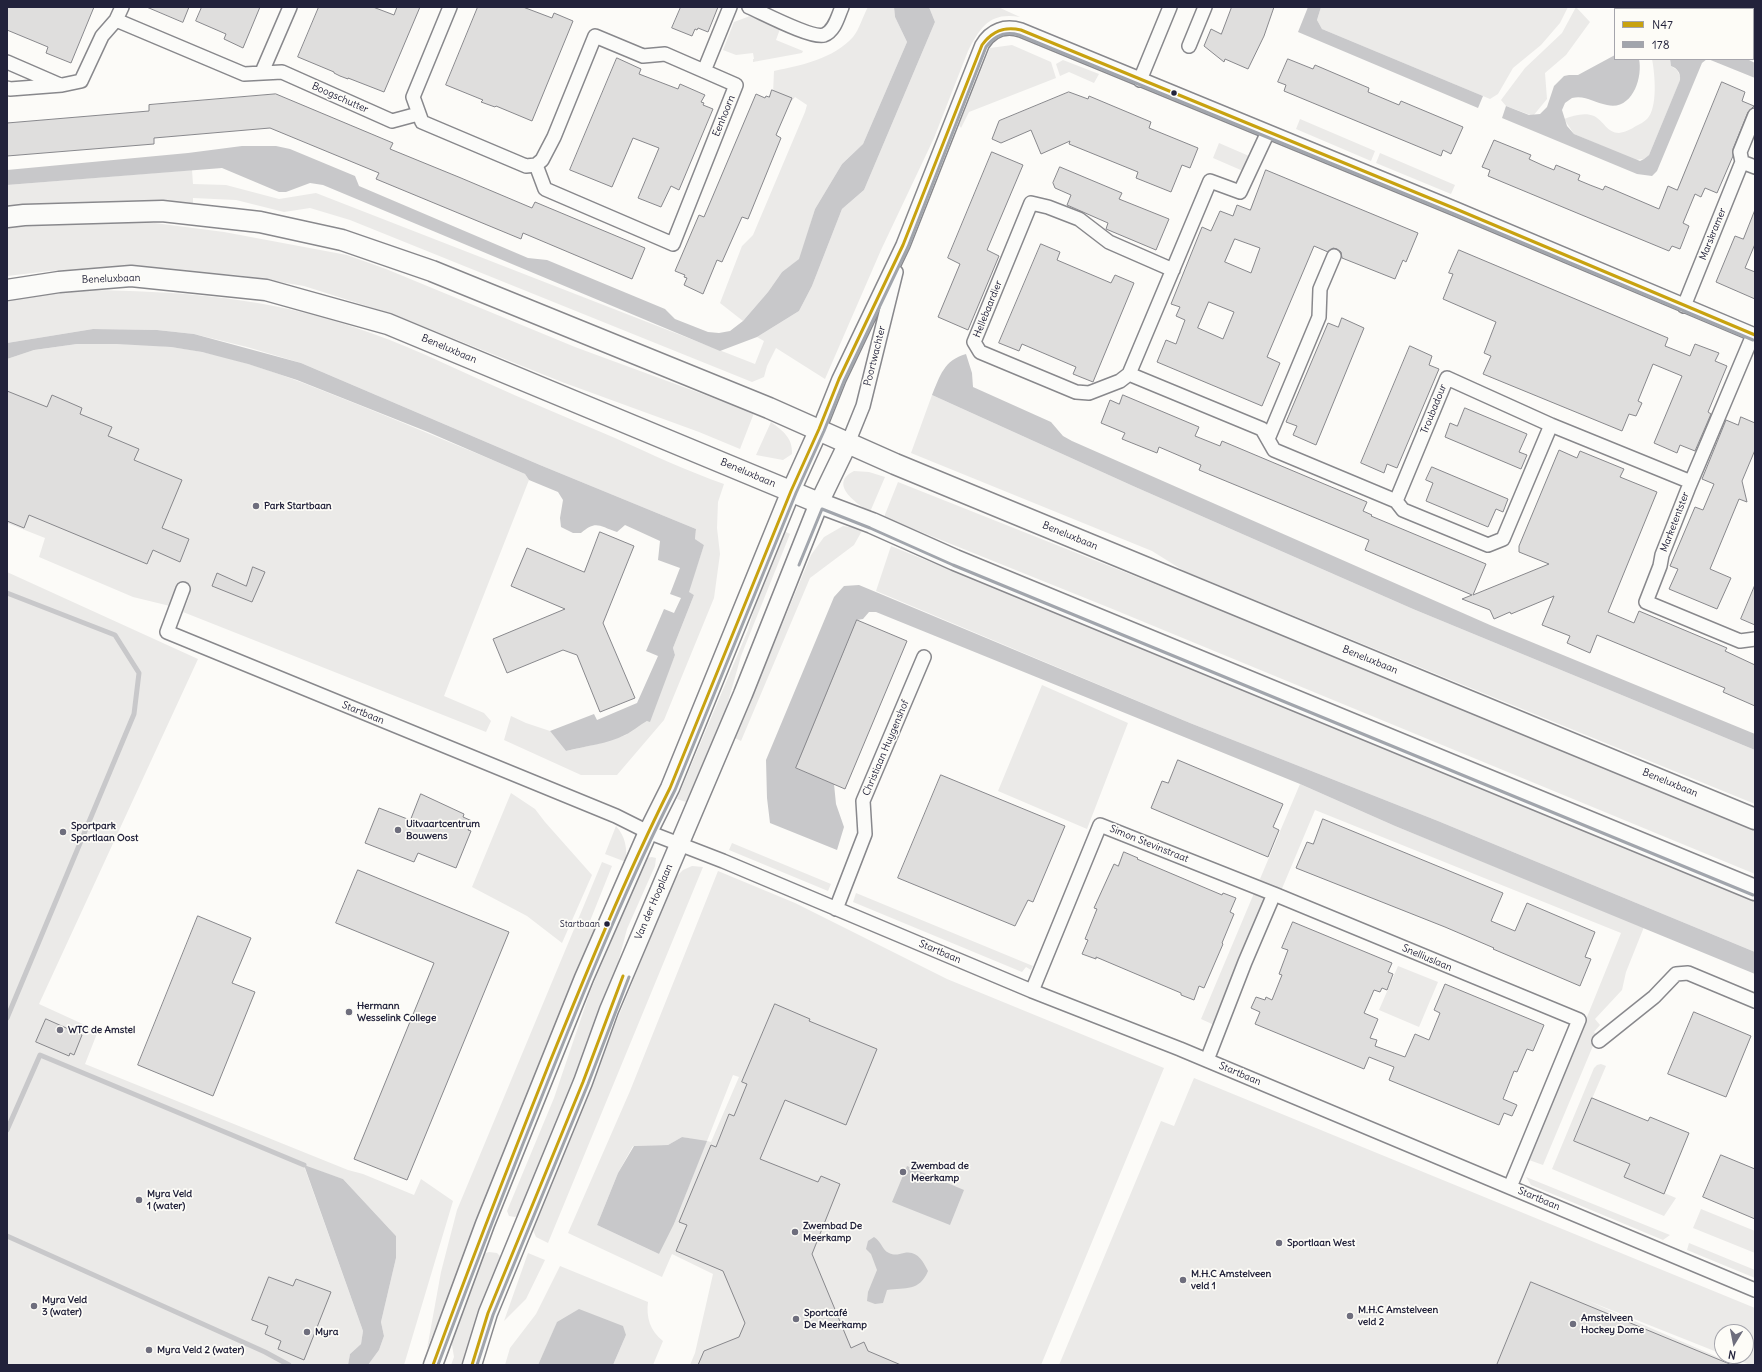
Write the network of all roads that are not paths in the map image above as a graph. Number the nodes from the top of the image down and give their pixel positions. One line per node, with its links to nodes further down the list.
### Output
1 (122, 7): 9 (street)
2 (290, 7): 13 (street)
3 (450, 7): 17 (street)
4 (730, 7): 12 (street)
5 (749, 7): 6 (street)
6 (842, 7)
7 (1170, 7): 14 (street)
8 (1205, 7): 10 (street)
9 (116, 20): 13 (street, Boogschutter); 15 (street)
10 (1189, 46)
11 (7, 62): 15 (street)
12 (704, 71): 21 (street); 21 (street, Eenhoorn)
13 (262, 72): 17 (street, Boogschutter)
14 (1140, 80): 19 (street, Poortwachter); 24 (street, Poortwachter)
15 (62, 85): 16 (street)
16 (7, 88)
17 (418, 114): 21 (street)
18 (1755, 115): 20 (street, Marskramer)
19 (1268, 132): 26 (street); 28 (street, Poortwachter)
20 (1742, 162): 22 (street); 28 (street, Marskramer)
21 (536, 165)
22 (1755, 167)
23 (7, 217): 32 (main road, Beneluxbaan)
24 (903, 245): 32 (street, Poortwachter); 34 (street, Poortwachter)
25 (1334, 256): 33 (street)
26 (1173, 270): 30 (street); 30 (street, Hellebaardier)
27 (7, 290): 36 (main road, Beneluxbaan)
28 (1684, 306): 29 (street, Poortwachter)
29 (1754, 335): 35 (street, Marketentster)
30 (1129, 374): 33 (street)
31 (1551, 424): 35 (street, Troubadour); 37 (street); 37 (street, Troubadour)
32 (819, 429): 34 (main road, Beneluxbaan); 36 (street)
33 (1268, 439): 37 (street)
34 (848, 443): 38 (street, Van der Hooplaan); 42 (main road, Beneluxbaan)
35 (1691, 482): 40 (street, Marketentster)
36 (791, 491): 38 (main road, Beneluxbaan); 43 (street)
37 (1396, 501)
38 (819, 503): 44 (street, Van der Hooplaan); 45 (main road, Beneluxbaan)
39 (183, 589): 43 (street, Startbaan)
40 (1755, 639)
41 (924, 657): 47 (street, Christiaan Huygenshof)
42 (1755, 819)
43 (648, 832): 44 (street, Startbaan); 54 (street)
44 (678, 844): 47 (street, Startbaan); 55 (street, Van der Hooplaan)
45 (1755, 890)
46 (1274, 894): 48 (street, Simon Stevinstraat); 51 (street); 52 (street, Snelliuslaan)
47 (836, 909): 48 (street, Startbaan)
48 (1032, 991): 51 (street, Startbaan)
49 (1755, 1001): 50 (street)
50 (1599, 1041)
51 (1207, 1060): 52 (street, Startbaan)
52 (1510, 1187): 53 (street, Startbaan)
53 (1755, 1290)
54 (433, 1365)
55 (472, 1365)

